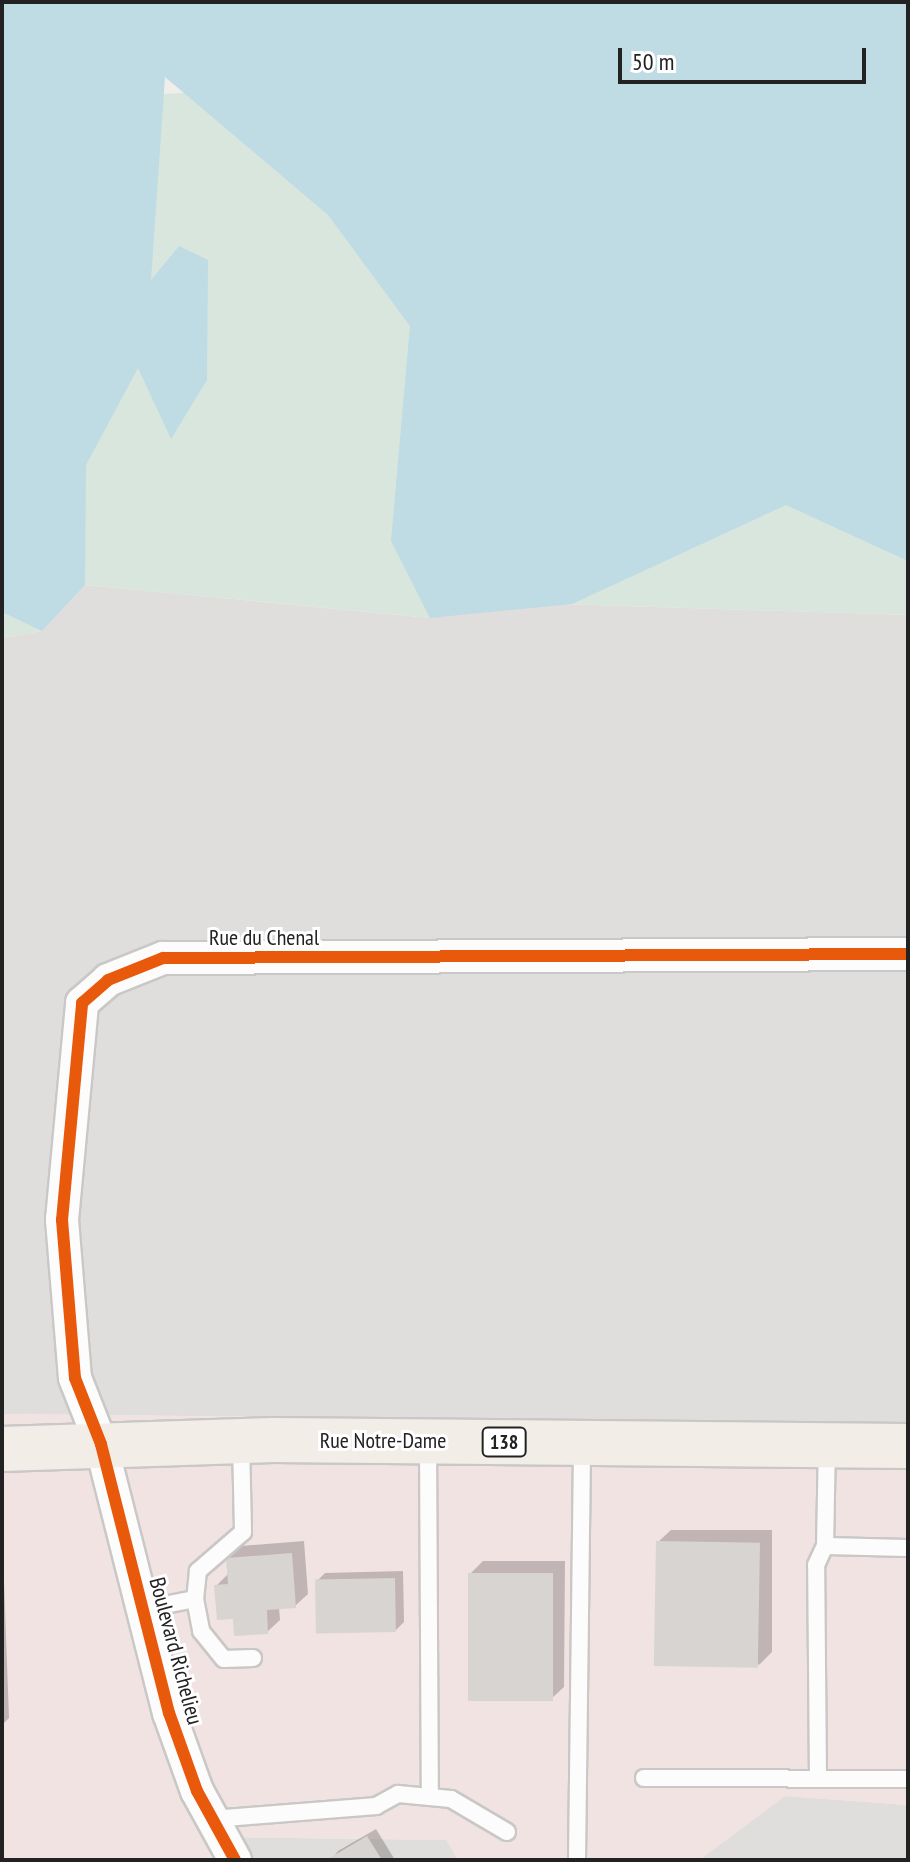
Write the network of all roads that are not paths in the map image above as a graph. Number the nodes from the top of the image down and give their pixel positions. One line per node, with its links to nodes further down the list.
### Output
1 (908, 954): 5 (street, Rue du Chenal)
2 (241, 1441): 3 (main road, Rue Notre-Dame / 138); 5 (main road, Rue Notre-Dame / 138); 11 (lane)
3 (428, 1441): 4 (main road, Rue Notre-Dame / 138); 17 (lane)
4 (582, 1443): 6 (main road, Rue Notre-Dame / 138); 21 (lane)
5 (101, 1444): 8 (main road, Rue Notre-Dame / 138); 12 (street, Boulevard Richelieu)
6 (827, 1445): 7 (main road, Rue Notre-Dame / 138); 9 (lane)
7 (908, 1446)
8 (2, 1449)
9 (825, 1546): 10 (lane); 15 (lane)
10 (908, 1548)
11 (195, 1599): 12 (lane); 13 (lane)
12 (144, 1609): 18 (street, Boulevard Richelieu)
13 (253, 1658)
14 (644, 1778): 15 (lane)
15 (818, 1779): 16 (lane)
16 (908, 1779)
17 (430, 1797): 18 (lane); 19 (lane)
18 (212, 1819): 20 (street, Boulevard Richelieu)
19 (507, 1832)
20 (235, 1860)
21 (577, 1860)

